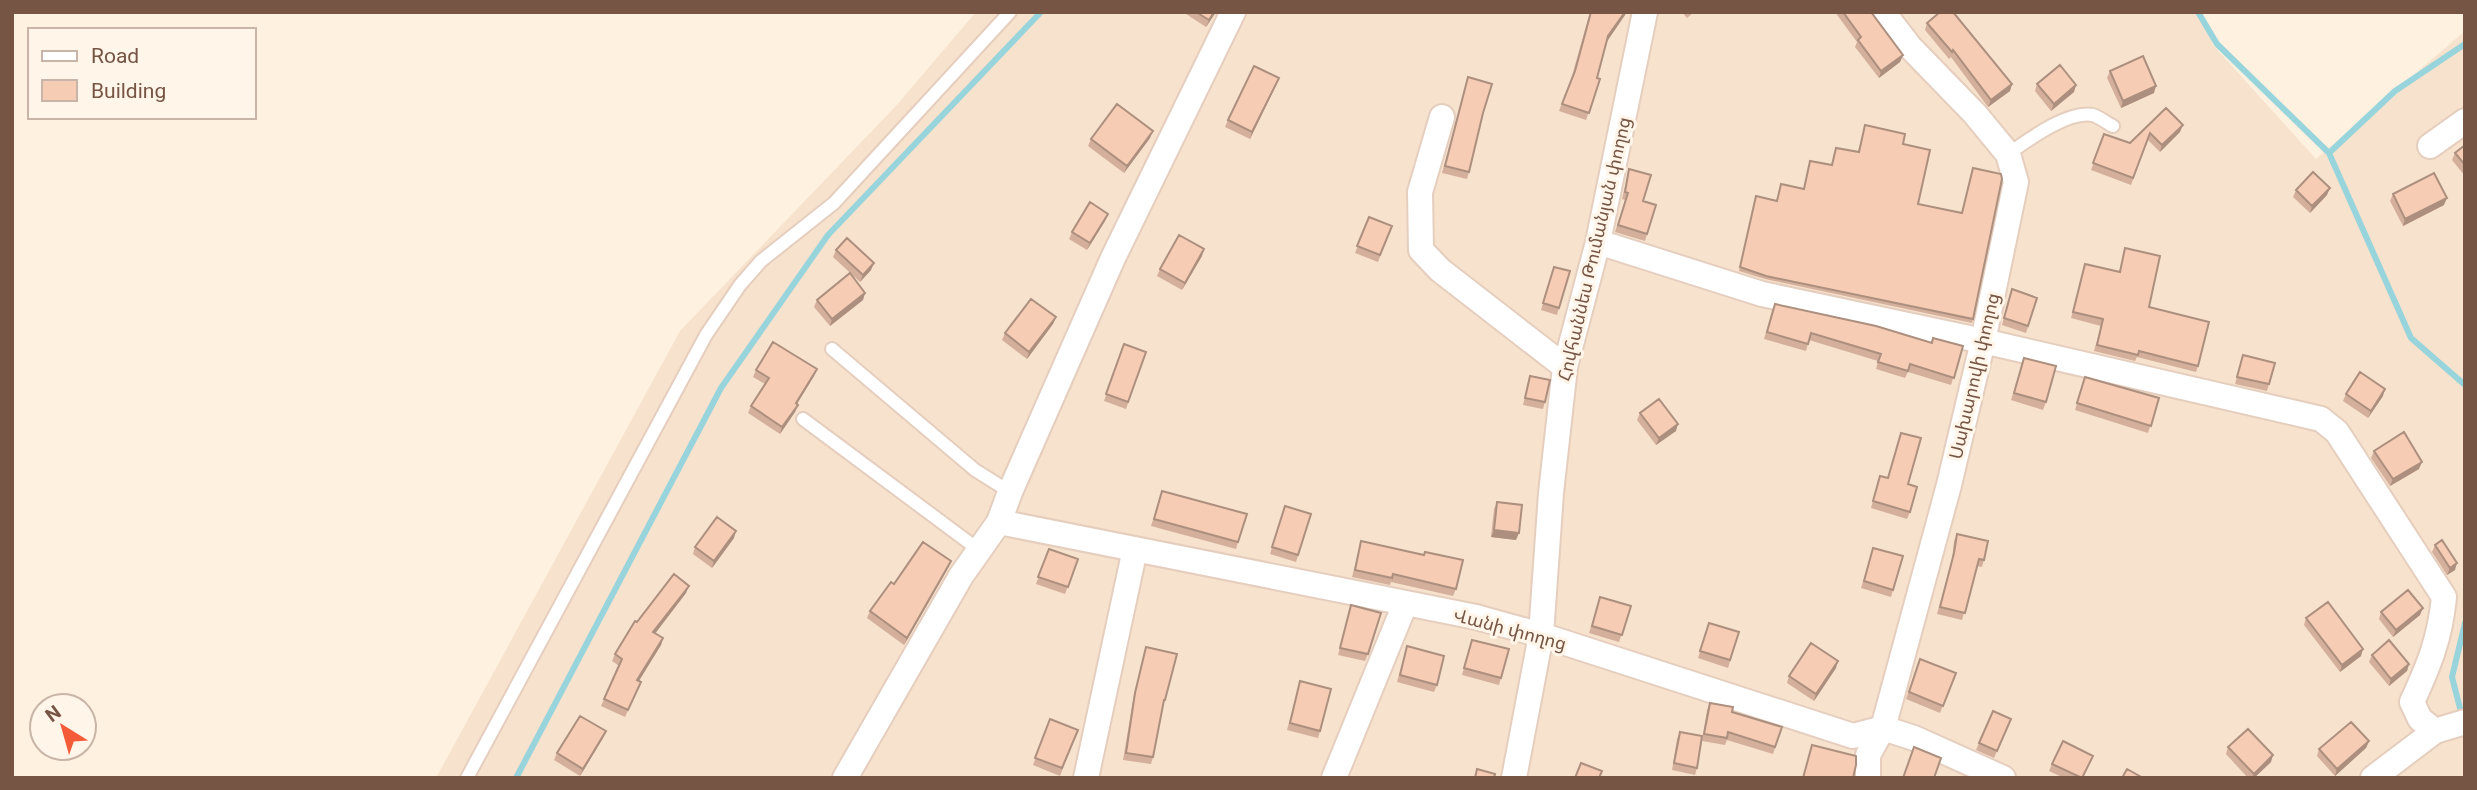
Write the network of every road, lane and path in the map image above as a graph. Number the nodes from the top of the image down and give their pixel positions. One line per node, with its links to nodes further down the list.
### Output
1 (1010, 12): 24 (lane)
2 (1233, 12): 15 (street)
3 (1645, 12): 10 (street, Հովհաննես Թումանյան փողոց)
4 (1883, 12): 9 (street, Սախարովի փողոց)
5 (1442, 117): 13 (street)
6 (2465, 121): 8 (street)
7 (2113, 126): 9 (lane)
8 (2430, 146)
9 (2008, 154): 11 (street, Սախարովի փողոց)
10 (1598, 242): 11 (street); 13 (street, Հովհաննես Թումանյան փողոց)
11 (1983, 341): 22 (street, Սախարովի փողոց); 23 (street)
12 (832, 349): 15 (lane)
13 (1565, 367): 20 (street, Հովհաննես Թումանյան փողոց)
14 (803, 419): 17 (lane)
15 (1010, 492): 16 (street)
16 (999, 522): 17 (street); 18 (street, Վանի փողոց)
17 (979, 550): 25 (street)
18 (1135, 550): 19 (street, Վանի փողոց); 26 (street)
19 (1405, 604): 20 (street, Վանի փողոց); 27 (street)
20 (1541, 635): 22 (street, Վանի փողոց); 28 (street, Հովհաննես Թումանյան փողոց)
21 (2465, 722): 23 (street)
22 (1883, 728): 29 (street, Սախարովի փողոց); 30 (street, Վանի փողոց)
23 (2435, 731): 31 (street)
24 (467, 778)
25 (845, 778)
26 (1086, 778)
27 (1334, 778)
28 (1514, 778)
29 (1868, 778)
30 (2003, 778)
31 (2373, 778)

